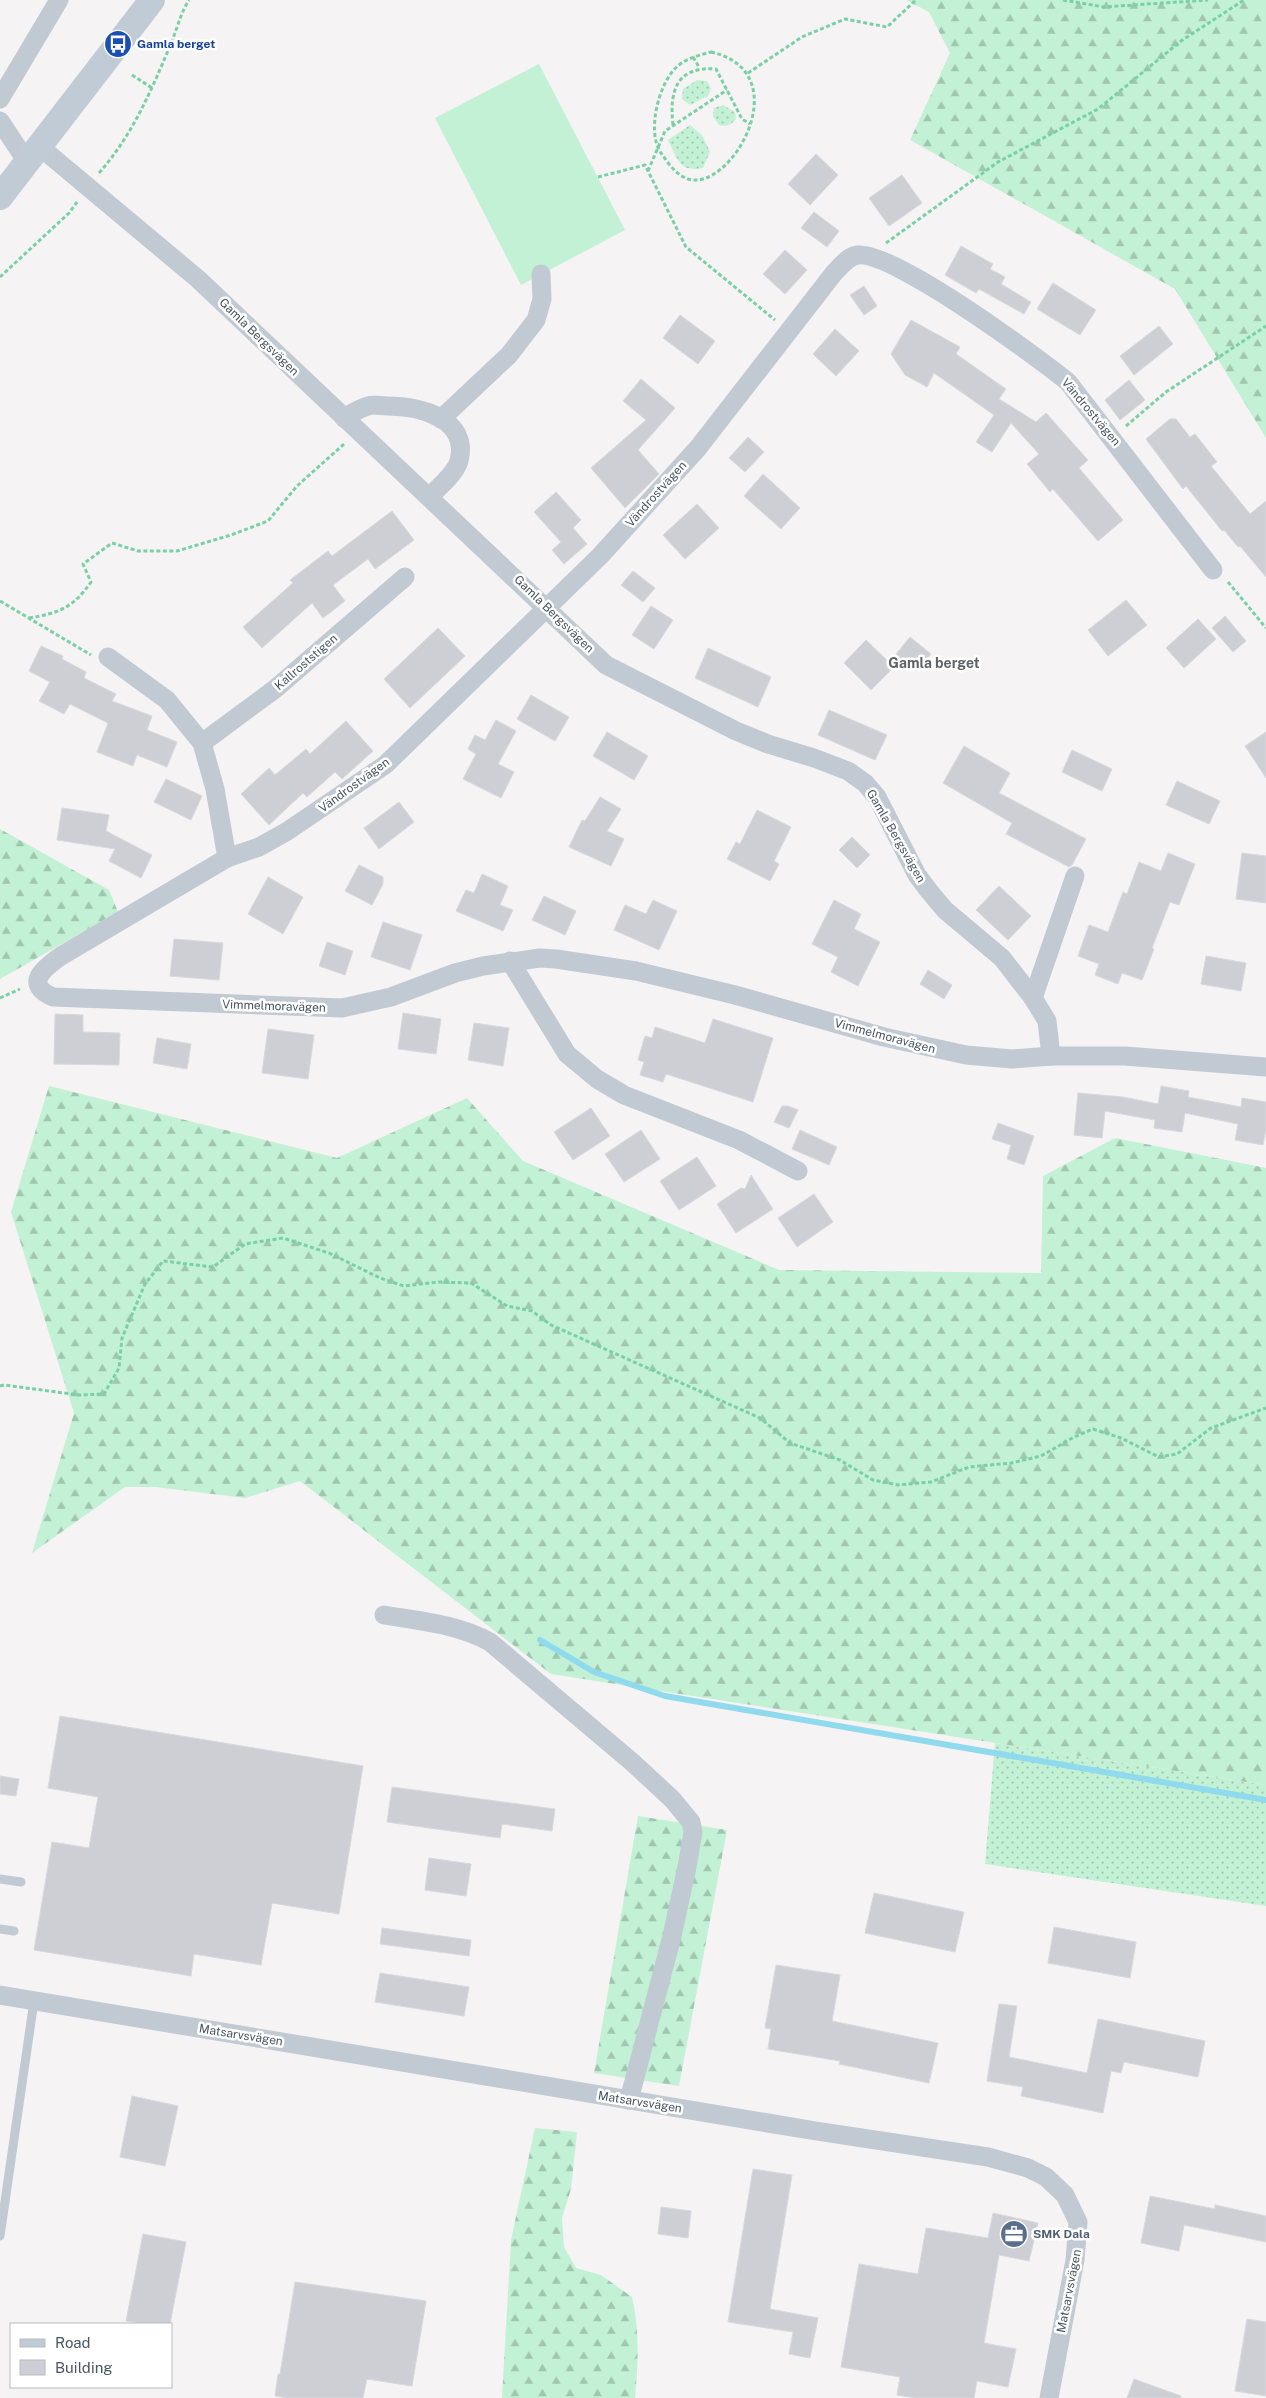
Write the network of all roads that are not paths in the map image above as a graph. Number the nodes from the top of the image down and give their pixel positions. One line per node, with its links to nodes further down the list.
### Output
1 (59, 0): 3 (street)
2 (152, 0): 5 (main road)
3 (0, 99)
4 (0, 121): 5 (street, Gamla Bergsvägen)
5 (33, 154): 6 (main road); 8 (street, Gamla Bergsvägen)
6 (0, 197)
7 (541, 274): 9 (street)
8 (344, 418): 9 (street); 10 (street, Gamla Bergsvägen)
9 (441, 419): 10 (street)
10 (430, 496): 13 (street, Gamla Bergsvägen)
11 (1213, 570): 13 (street, Vändrostvägen)
12 (405, 577): 15 (street, Kallroststigen)
13 (546, 606): 16 (street, Vändrostvägen); 20 (street, Gamla Bergsvägen)
14 (108, 657): 15 (street)
15 (202, 743): 16 (street)
16 (227, 858): 19 (street, Vändrostvägen)
17 (1074, 876): 20 (street)
18 (510, 962): 19 (street, Vimmelmoravägen); 21 (street, Vimmelmoravägen); 23 (street)
19 (38, 985)
20 (1033, 998): 21 (street, Gamla Bergsvägen)
21 (1051, 1056): 22 (street, Vimmelmoravägen)
22 (1266, 1067)
23 (798, 1170)
24 (384, 1615): 31 (street)
25 (0, 1879): 26 (lane)
26 (20, 1882)
27 (0, 1929): 28 (lane)
28 (14, 1931)
29 (0, 1995): 30 (street, Matsarvsvägen)
30 (34, 2001): 31 (street, Matsarvsvägen); 32 (lane)
31 (628, 2100): 33 (street, Matsarvsvägen)
32 (0, 2236)
33 (1049, 2398)

